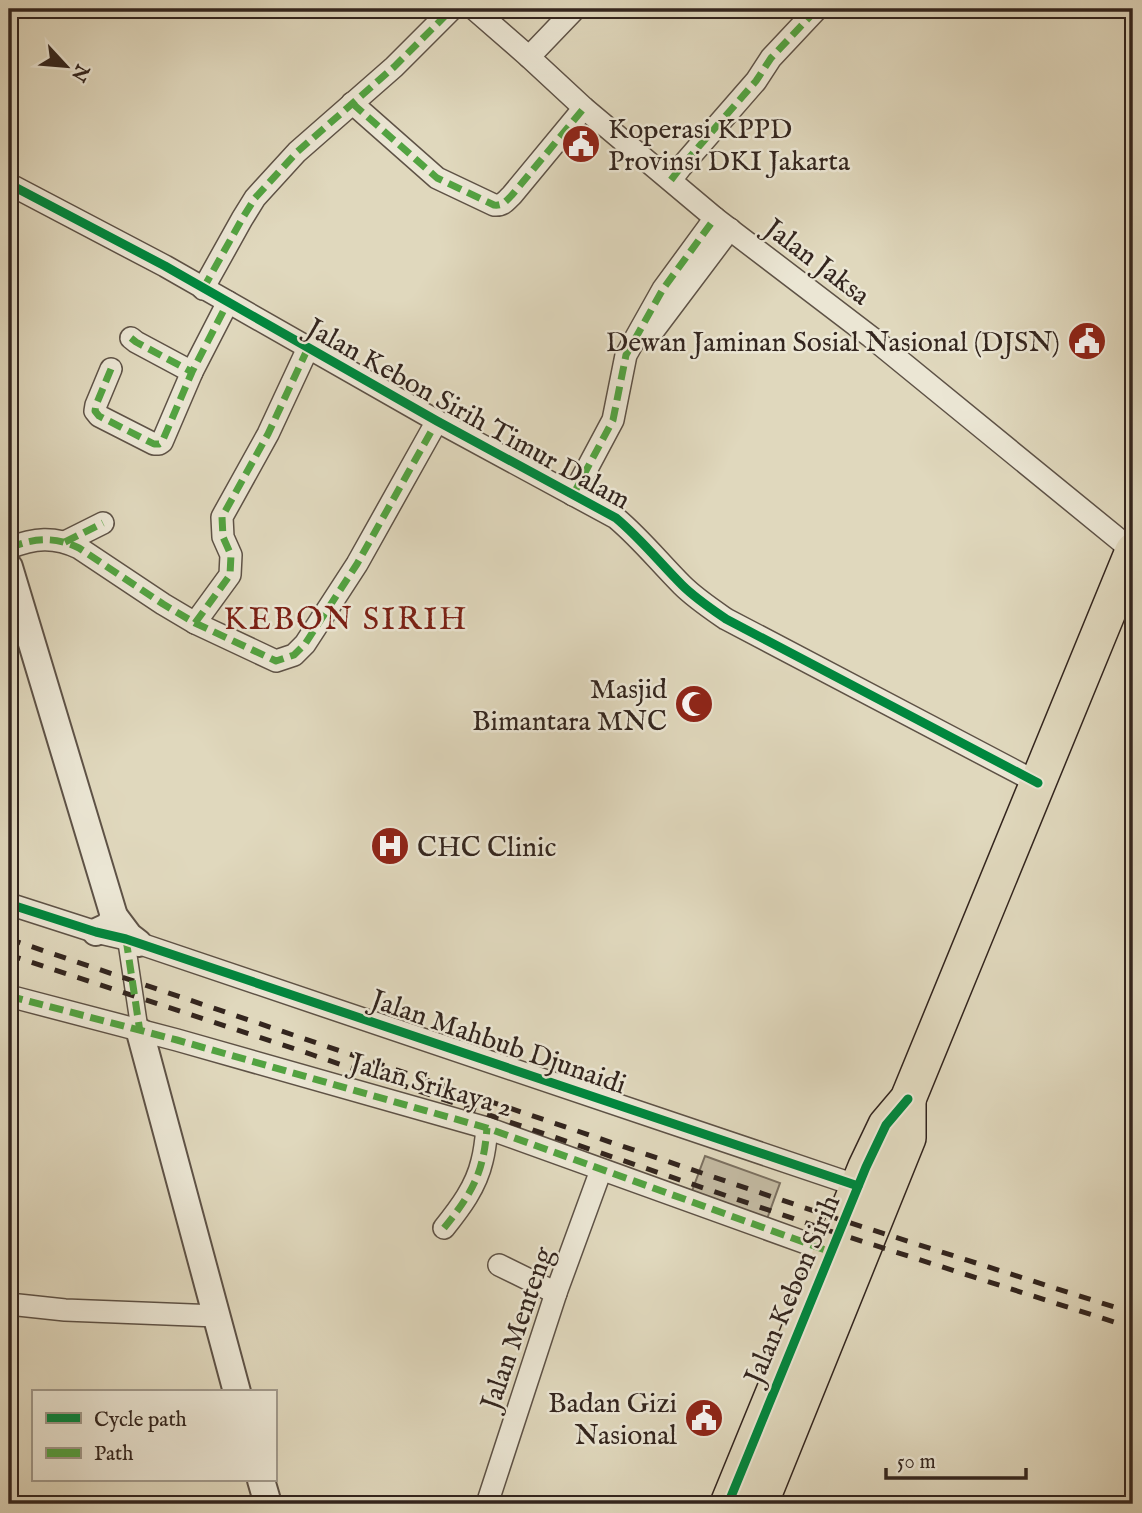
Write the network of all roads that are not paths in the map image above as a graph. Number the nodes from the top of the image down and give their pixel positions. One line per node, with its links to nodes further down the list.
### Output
1 (452, 9): 6 (street)
2 (474, 9): 5 (street, Jalan Jaksa)
3 (575, 9): 5 (street)
4 (817, 9): 8 (street)
5 (529, 57): 7 (street, Jalan Jaksa)
6 (352, 103): 7 (street); 11 (street)
7 (584, 108): 8 (street, Jalan Jaksa)
8 (671, 180): 10 (street, Jalan Jaksa)
9 (9, 184): 11 (street, Jalan Kebon Sirih Timur Dalam)
10 (723, 224): 13 (street); 19 (street); 23 (street, Jalan Jaksa)
11 (203, 289): 12 (street, Jalan Kebon Sirih Timur Dalam)
12 (228, 302): 15 (street, Jalan Kebon Sirih Timur Dalam); 17 (street)
13 (651, 334)
14 (131, 338): 17 (street)
15 (307, 348): 18 (street, Jalan Kebon Sirih Timur Dalam); 25 (street)
16 (111, 369): 17 (street)
17 (192, 372)
18 (437, 421): 19 (street, Jalan Kebon Sirih Timur Dalam); 25 (street)
19 (573, 495): 26 (street, Jalan Kebon Sirih Timur Dalam)
20 (103, 523): 21 (street)
21 (65, 542): 22 (street); 25 (street)
22 (9, 548)
23 (1133, 551): 26 (main road, Jalan Kebon Sirih)
24 (9, 567): 28 (street)
25 (195, 623)
26 (1038, 783): 31 (main road, Jalan Kebon Sirih)
27 (9, 904): 28 (street, Jalan Mahbub Djunaidi)
28 (118, 933): 30 (street); 34 (street, Jalan Mahbub Djunaidi)
29 (9, 996): 30 (street, Jalan Srikaya 2)
30 (140, 1032): 32 (street, Jalan Srikaya 2); 40 (street)
31 (908, 1099): 34 (main road, Jalan Kebon Sirih); 45 (main road, Jalan Kebon Sirih)
32 (487, 1128): 33 (street, Jalan Srikaya 2); 35 (street)
33 (601, 1170): 36 (street, Jalan Srikaya 2); 38 (street, Jalan Menteng)
34 (858, 1186): 36 (main road, Jalan Kebon Sirih)
35 (444, 1228)
36 (831, 1252): 45 (main road, Jalan Kebon Sirih)
37 (499, 1265): 38 (street)
38 (556, 1293): 44 (street, Jalan Menteng)
39 (9, 1304): 40 (street)
40 (217, 1316): 41 (street)
41 (236, 1390)
42 (262, 1482): 43 (street)
43 (268, 1504)
44 (487, 1504)
45 (752, 1504)

